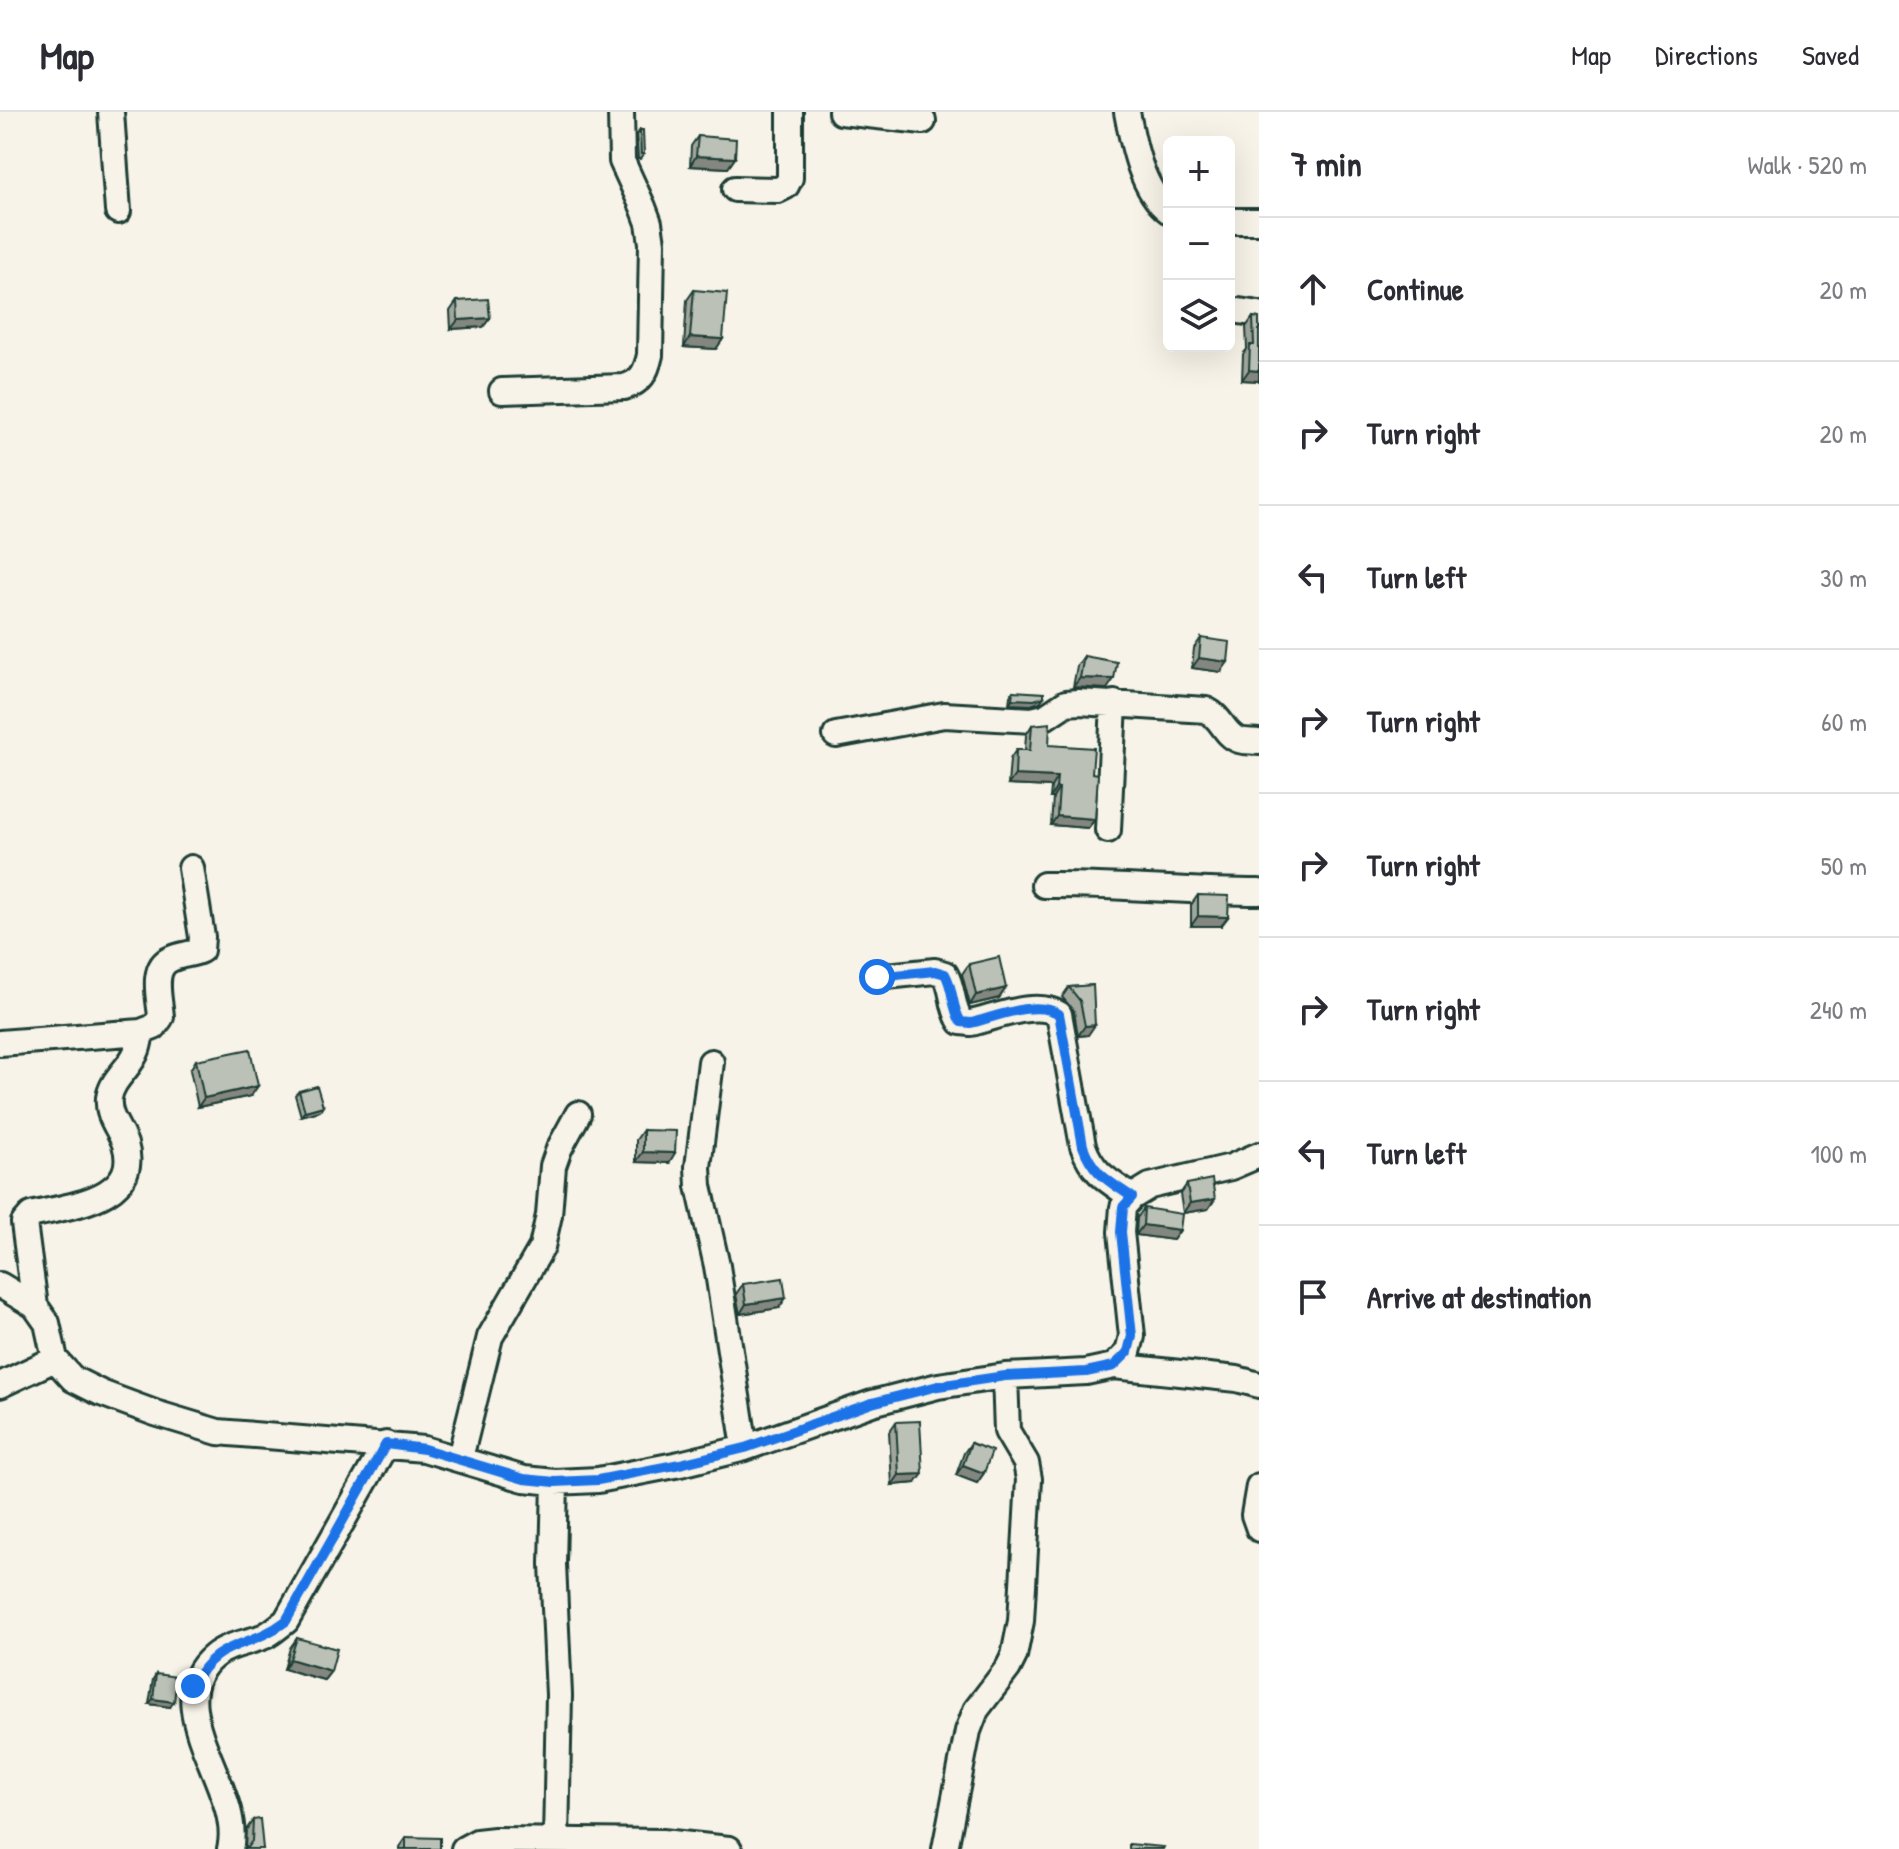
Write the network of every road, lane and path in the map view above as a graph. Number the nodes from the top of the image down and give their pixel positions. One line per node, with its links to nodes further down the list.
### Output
1 (111, 112): 9 (street)
2 (621, 112): 12 (street)
3 (790, 112): 7 (street)
4 (841, 112): 6 (street)
5 (1127, 112): 8 (street)
6 (923, 121)
7 (735, 189)
8 (1165, 208)
9 (118, 211)
10 (1235, 221): 11 (street)
11 (1259, 221)
12 (502, 391)
13 (1114, 703): 14 (street); 15 (street); 16 (street)
14 (836, 735)
15 (1259, 742)
16 (1108, 830)
17 (191, 868): 21 (street)
18 (1044, 885): 19 (street)
19 (1259, 892)
20 (877, 977): 26 (street)
21 (141, 1032): 22 (street); 28 (street)
22 (0, 1043)
23 (711, 1062): 35 (street)
24 (578, 1114): 36 (street)
25 (1259, 1155): 26 (street)
26 (1132, 1197): 30 (street)
27 (0, 1285): 28 (street)
28 (35, 1306): 29 (street)
29 (55, 1359): 32 (street); 34 (street)
30 (1114, 1366): 31 (street); 33 (street)
31 (1005, 1376): 35 (street); 44 (street)
32 (0, 1385)
33 (1259, 1385)
34 (386, 1444): 36 (street); 41 (street)
35 (745, 1448): 37 (street)
36 (460, 1458): 37 (street)
37 (555, 1482): 40 (street)
38 (1259, 1486): 39 (street)
39 (1259, 1529)
40 (556, 1840): 42 (street); 43 (street)
41 (230, 1849)
42 (464, 1849)
43 (729, 1849)
44 (945, 1849)

